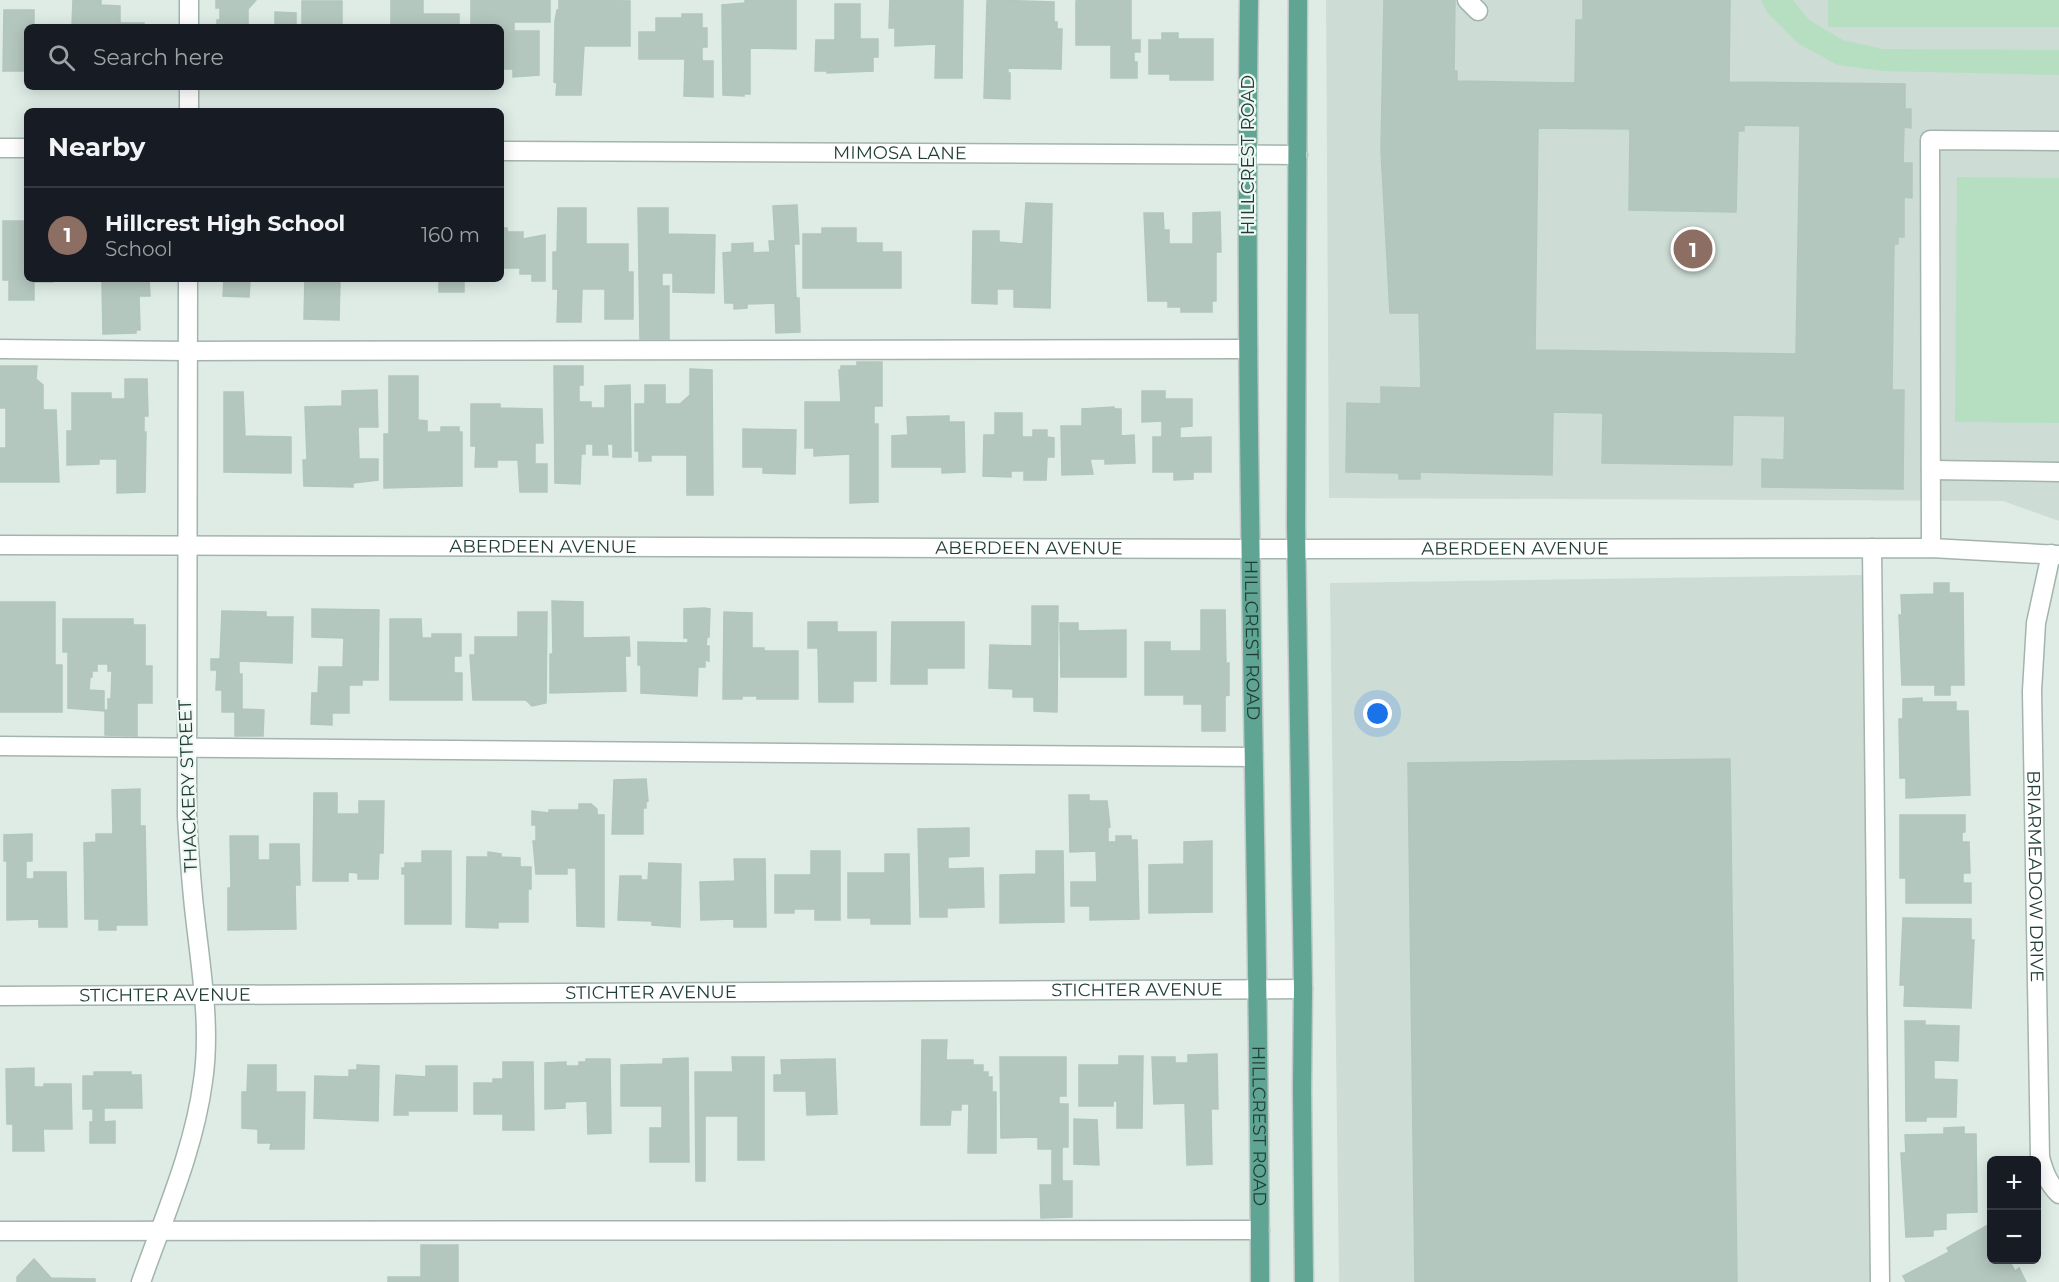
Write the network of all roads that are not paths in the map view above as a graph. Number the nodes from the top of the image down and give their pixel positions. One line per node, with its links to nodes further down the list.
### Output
1 (189, 0): 4 (street)
2 (1249, 0): 11 (main road, HILLCREST ROAD)
3 (1298, 0): 12 (main road)
4 (189, 24)
5 (189, 90): 6 (street)
6 (189, 108)
7 (2059, 141): 17 (street)
8 (0, 148): 9 (street)
9 (24, 148)
10 (504, 151): 11 (street, MIMOSA LANE)
11 (1247, 156): 12 (street, MIMOSA LANE); 15 (main road, HILLCREST ROAD)
12 (1298, 156): 24 (main road)
13 (188, 282): 16 (street, THACKERY STREET)
14 (0, 349): 16 (street)
15 (1248, 349): 16 (street); 23 (main road, HILLCREST ROAD)
16 (187, 351): 20 (street, THACKERY STREET)
17 (1930, 470): 18 (street); 22 (street)
18 (2059, 471)
19 (0, 545): 20 (street, ABERDEEN AVENUE)
20 (187, 547): 23 (street, ABERDEEN AVENUE); 27 (street, THACKERY STREET)
21 (1872, 548): 22 (street, ABERDEEN AVENUE); 24 (street, ABERDEEN AVENUE); 40 (street)
22 (1930, 548): 25 (street, ABERDEEN AVENUE)
23 (1250, 549): 24 (street, ABERDEEN AVENUE); 28 (main road, HILLCREST ROAD)
24 (1297, 549): 30 (main road)
25 (2055, 555): 33 (street, BRIARMEADOW DRIVE)
26 (0, 746): 27 (street)
27 (186, 746): 28 (street); 31 (street, THACKERY STREET)
28 (1253, 757): 29 (main road, HILLCREST ROAD)
29 (1256, 989): 30 (street, STICHTER AVENUE); 31 (street, STICHTER AVENUE); 34 (main road, HILLCREST ROAD)
30 (1303, 989): 39 (main road)
31 (204, 994): 32 (street, STICHTER AVENUE); 36 (street, THACKERY STREET)
32 (0, 996)
33 (2059, 1194)
34 (1260, 1230): 36 (street); 38 (main road, HILLCREST ROAD)
35 (0, 1231): 36 (street)
36 (159, 1231): 37 (street, THACKERY STREET)
37 (141, 1282)
38 (1260, 1282)
39 (1304, 1282)
40 (1880, 1282)

